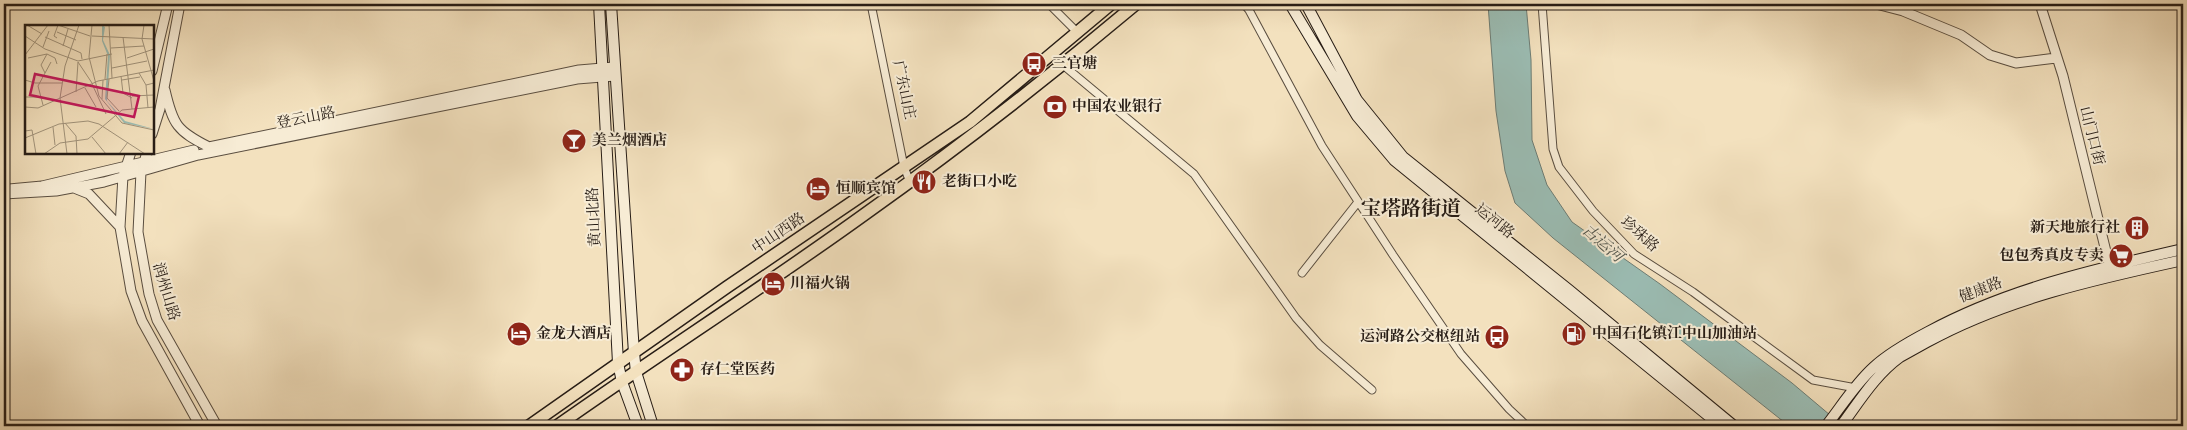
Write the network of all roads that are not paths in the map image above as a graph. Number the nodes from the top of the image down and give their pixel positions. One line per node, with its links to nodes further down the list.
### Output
1 (168, 4): 17 (street)
2 (180, 4): 21 (street)
3 (599, 4): 20 (main road, 黄山北路)
4 (610, 4): 19 (main road, 黄山北路)
5 (871, 4): 27 (street, 广东山庄)
6 (1049, 4): 15 (street)
7 (1111, 4): 15 (main road, 中山西路)
8 (1136, 4): 18 (main road)
9 (1244, 4): 33 (street)
10 (1290, 4): 52 (main road, 运河路)
11 (1306, 4): 53 (main road, 运河路)
12 (1542, 4): 43 (street, 珍珠路)
13 (1876, 4): 16 (street)
14 (2040, 4): 16 (street, 山门口街)
15 (1078, 33): 27 (main road, 中山西路)
16 (2056, 58): 37 (street, 山门口街)
17 (154, 63)
18 (1064, 65): 29 (main road); 44 (street)
19 (614, 71): 20 (street, 登云山路); 39 (main road, 黄山北路)
20 (602, 72): 23 (street, 登云山路); 26 (street, 登云山路); 40 (main road, 黄山北路)
21 (164, 84): 22 (street); 23 (street)
22 (154, 128)
23 (210, 146): 26 (street, 登云山路)
24 (130, 154): 28 (street, 润州山路)
25 (146, 154): 26 (street, 润州山路)
26 (142, 167): 28 (street, 登云山路); 46 (street, 润州山路)
27 (904, 167): 29 (street, 广东山庄); 39 (main road, 中山西路)
28 (125, 172): 30 (street, 登云山路); 31 (street, 登云山路); 34 (street, 润州山路)
29 (910, 182): 41 (main road)
30 (74, 188): 32 (street, 登云山路); 34 (street)
31 (4, 189)
32 (4, 194)
33 (1358, 202): 38 (street); 51 (street)
34 (120, 227): 45 (street, 润州山路)
35 (2183, 249): 37 (main road, 健康路)
36 (2183, 260): 37 (main road, 健康路)
37 (2111, 271): 43 (main road, 健康路); 55 (main road, 健康路)
38 (1302, 273)
39 (634, 353): 40 (main road, 中山西路); 41 (main road, 黄山北路)
40 (618, 363): 42 (main road, 黄山北路); 47 (main road, 中山西路)
41 (636, 372): 42 (main road); 50 (main road, 黄山北路)
42 (622, 382): 48 (main road); 49 (main road, 黄山北路)
43 (1856, 388): 54 (main road, 健康路)
44 (1372, 390)
45 (200, 426)
46 (217, 426)
47 (529, 426)
48 (557, 426)
49 (638, 426)
50 (653, 426)
51 (1527, 426)
52 (1721, 426)
53 (1734, 426)
54 (1826, 426)
55 (1841, 426)

